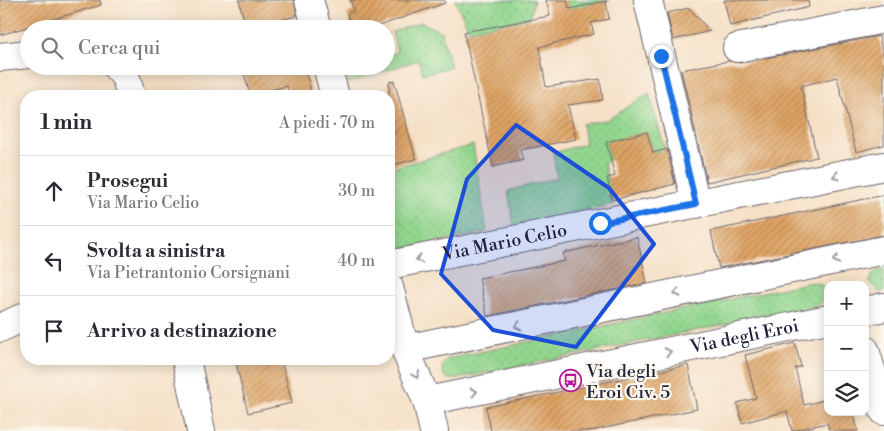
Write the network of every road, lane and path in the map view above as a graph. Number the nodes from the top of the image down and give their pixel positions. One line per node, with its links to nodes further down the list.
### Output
1 (308, 0): 4 (street)
2 (648, 0): 13 (street)
3 (884, 19): 5 (street)
4 (314, 20)
5 (737, 48)
6 (20, 55): 7 (street)
7 (0, 57)
8 (124, 75): 10 (street)
9 (329, 75): 11 (street)
10 (129, 90)
11 (333, 90)
12 (884, 166): 13 (street, Via Mario Celio, one-way to 13)
13 (696, 204): 15 (street, Via Mario Celio, one-way to 15)
14 (884, 250): 22 (street, one-way to 22)
15 (395, 264)
16 (884, 307): 18 (street)
17 (395, 310): 22 (street)
18 (869, 310)
19 (20, 319): 21 (street)
20 (824, 320): 25 (street, Via degli Eroi, one-way to 20)
21 (0, 328)
22 (405, 349): 25 (street, one-way to 25)
23 (869, 363): 26 (street)
24 (187, 365): 27 (street)
25 (427, 401): 28 (street)
26 (884, 411)
27 (201, 431)
28 (434, 431)

